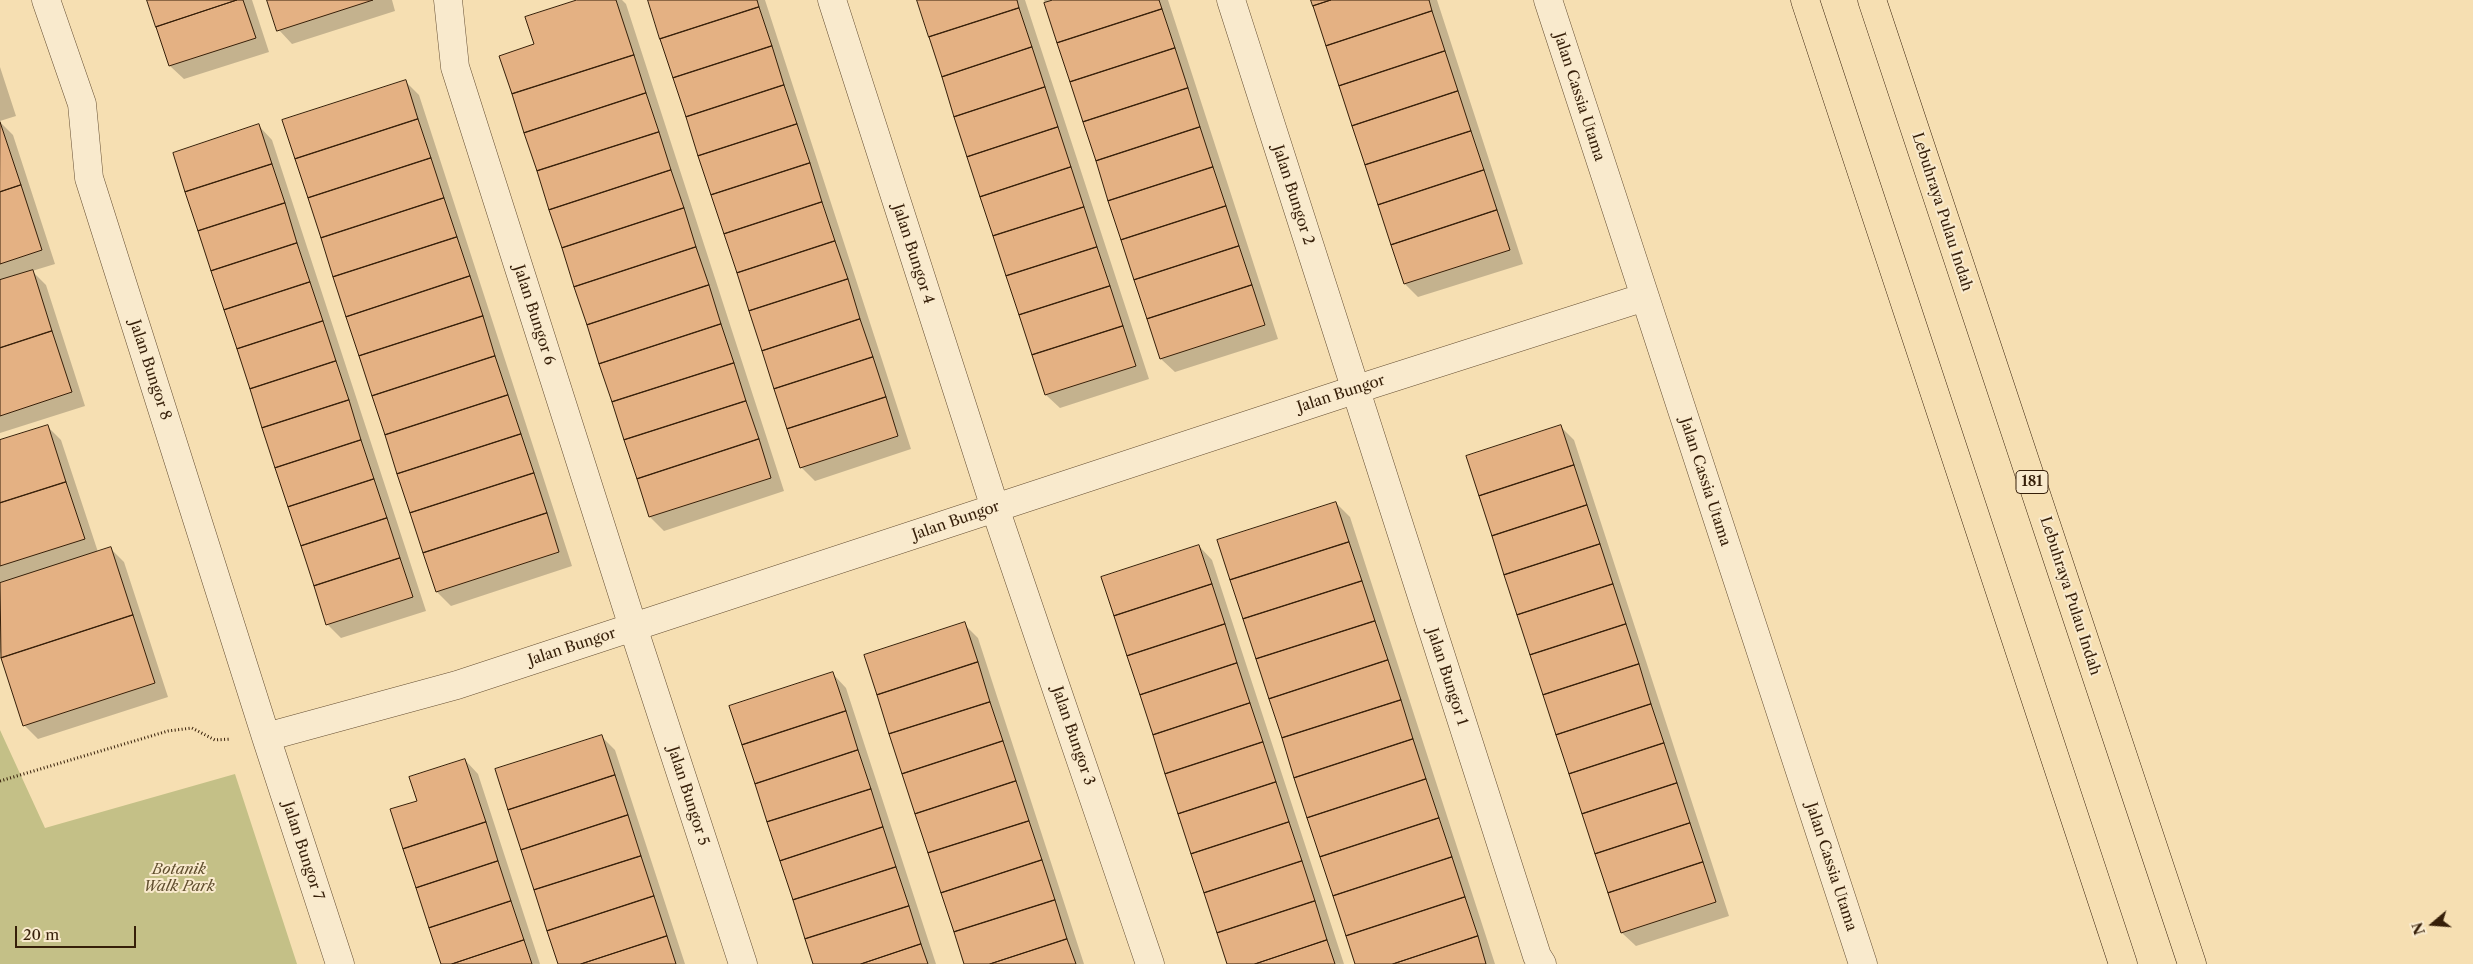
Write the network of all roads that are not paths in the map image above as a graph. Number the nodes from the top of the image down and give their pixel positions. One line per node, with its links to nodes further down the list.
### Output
1 (46, 0): 12 (street, Jalan Bungor 8)
2 (448, 0): 11 (street, Jalan Bungor 6)
3 (832, 0): 10 (street, Jalan Bungor 4)
4 (1231, 0): 9 (street, Jalan Bungor 2)
5 (1548, 0): 8 (street, Jalan Cassia Utama)
6 (1805, 0): 18 (main road)
7 (1872, 0): 19 (main road, Lebuhraya Pulau Indah / 181)
8 (1645, 297): 9 (street, Jalan Bungor); 17 (street, Jalan Cassia Utama)
9 (1354, 390): 10 (street, Jalan Bungor); 16 (street, Jalan Bungor 1)
10 (994, 508): 11 (street, Jalan Bungor); 15 (street, Jalan Bungor 3)
11 (633, 627): 12 (street, Jalan Bungor); 14 (street, Jalan Bungor 5)
12 (266, 737): 13 (street, Jalan Bungor 7)
13 (340, 964)
14 (743, 964)
15 (1150, 964)
16 (1542, 964)
17 (1863, 964)
18 (2123, 964)
19 (2192, 964)

